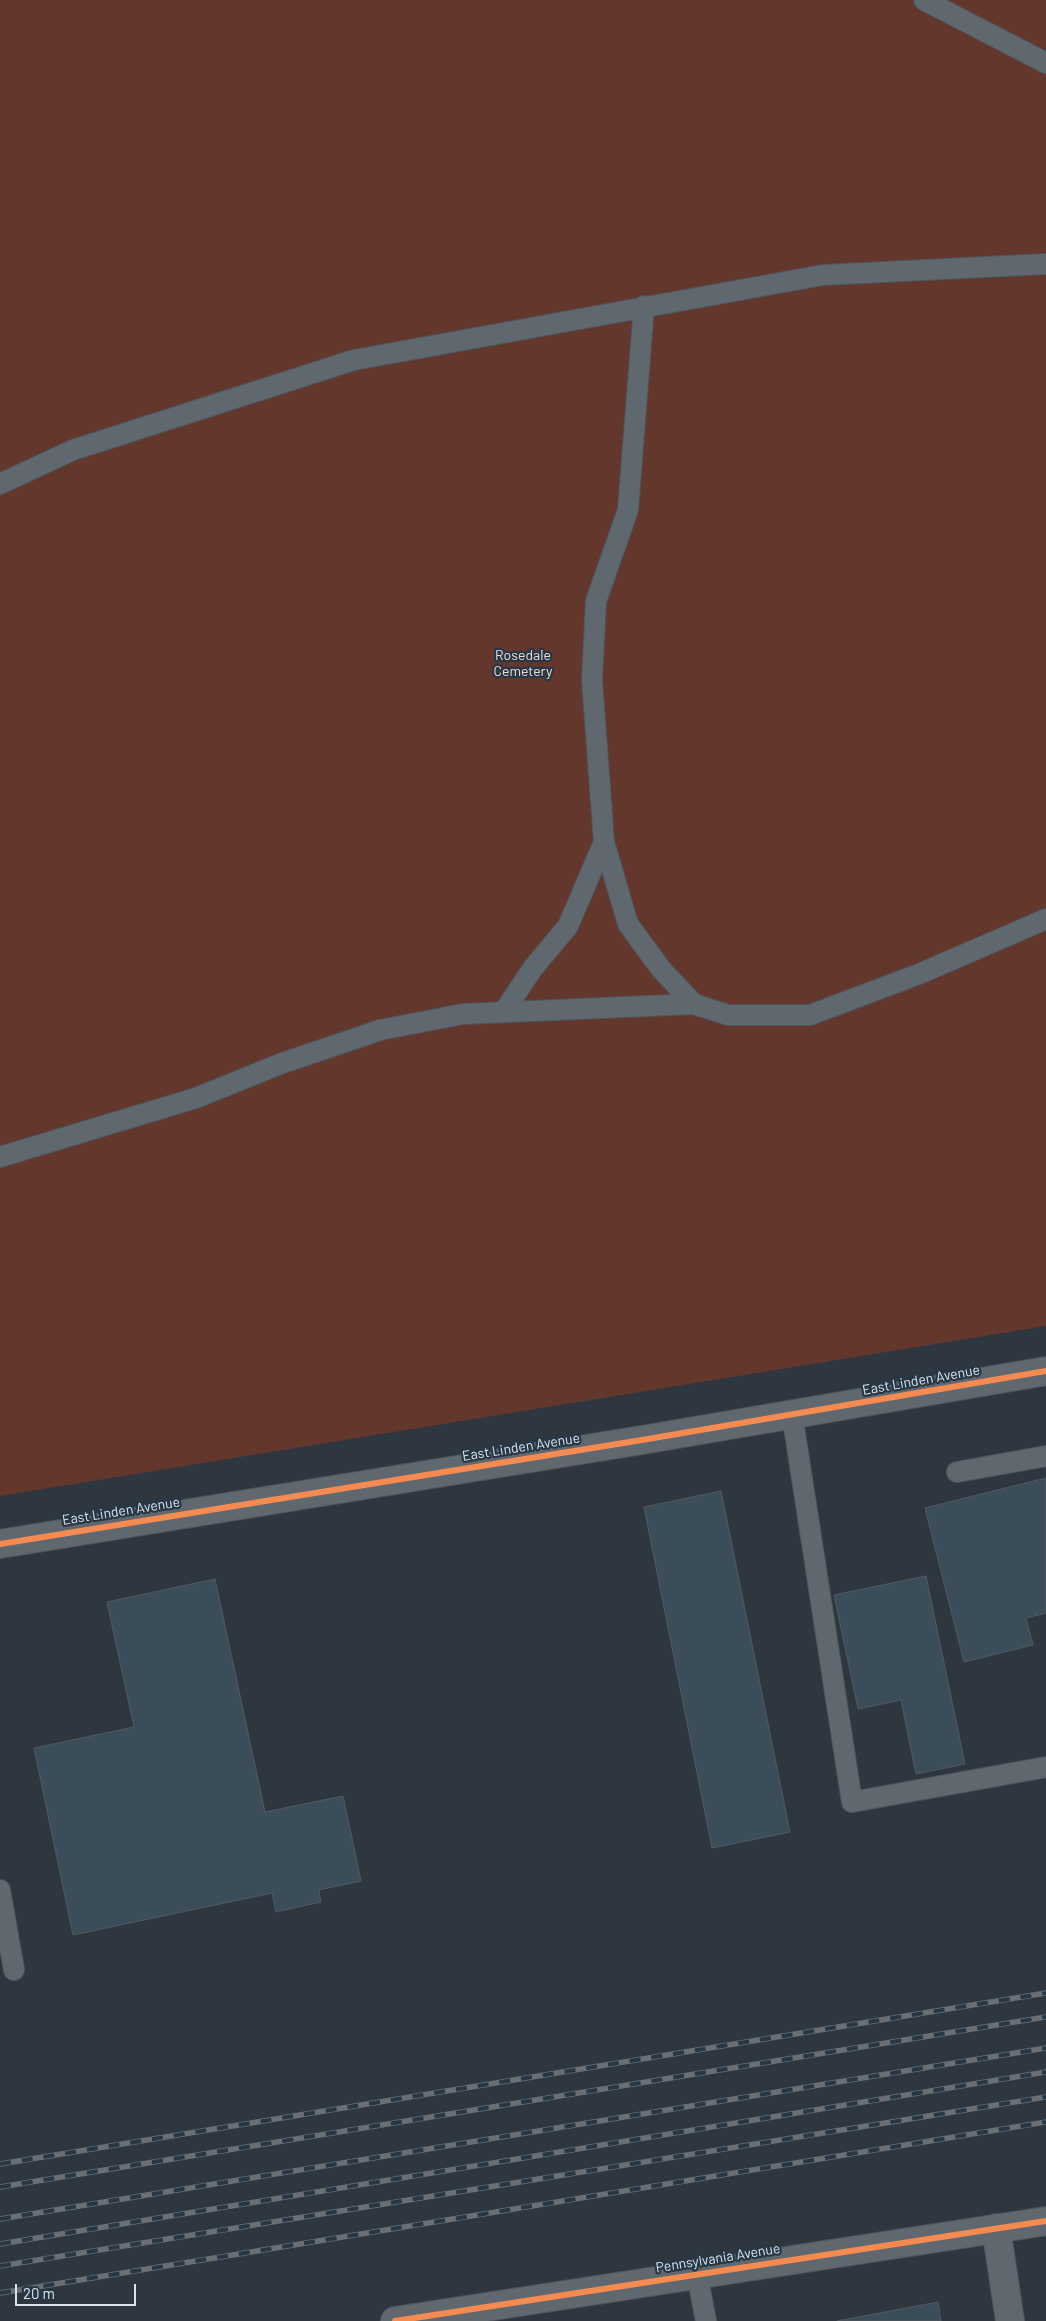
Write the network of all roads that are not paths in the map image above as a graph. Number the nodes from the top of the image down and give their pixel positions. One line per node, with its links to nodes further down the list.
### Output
1 (924, 0): 2 (lane)
2 (1046, 63)
3 (1046, 264): 4 (lane)
4 (644, 306): 5 (lane); 6 (lane)
5 (0, 484)
6 (604, 842): 8 (lane); 9 (lane)
7 (1046, 919): 8 (lane)
8 (694, 1004): 9 (lane)
9 (505, 1010): 10 (lane)
10 (0, 1157)
11 (1046, 1371): 12 (street, East Linden Avenue)
12 (792, 1414): 15 (street, East Linden Avenue); 16 (lane)
13 (1046, 1456): 14 (lane)
14 (957, 1472)
15 (0, 1544)
16 (1046, 1767)
17 (0, 1890): 18 (lane)
18 (14, 1970)
19 (1046, 2220): 20 (street, Pennsylvania Avenue)
20 (996, 2228): 21 (street, Pennsylvania Avenue); 24 (street)
21 (697, 2274): 22 (street, Pennsylvania Avenue); 23 (lane)
22 (394, 2321)
23 (706, 2321)
24 (1010, 2321)

